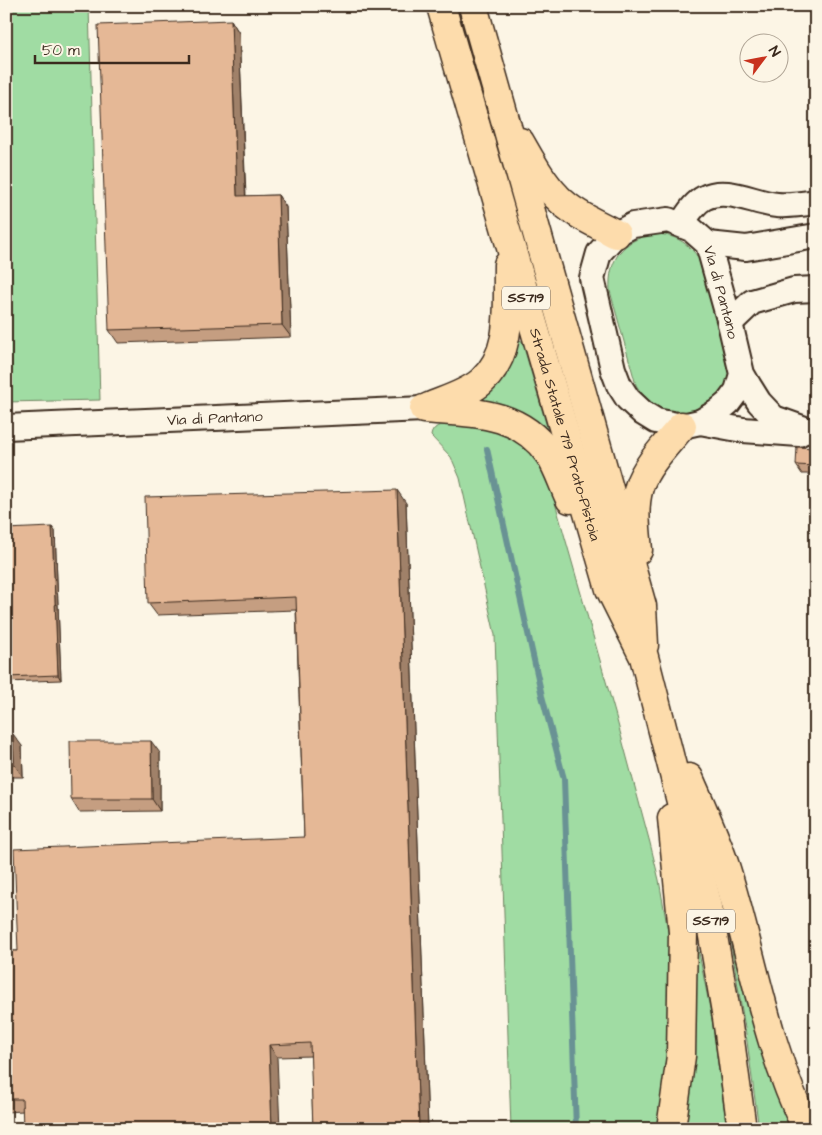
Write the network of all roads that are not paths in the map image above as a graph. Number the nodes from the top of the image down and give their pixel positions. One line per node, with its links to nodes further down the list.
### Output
1 (441, 6): 7 (highway, Strada Statale 719 Prato-Pistoia / SS719)
2 (473, 6): 3 (highway, Strada Statale 719 Prato-Pistoia / SS719)
3 (502, 113): 6 (highway); 18 (highway, Strada Statale 719 Prato-Pistoia / SS719)
4 (816, 202): 5 (street)
5 (681, 224): 6 (street, Via di Pantano); 9 (street, Via di Pantano)
6 (616, 234): 14 (street, Via di Pantano)
7 (508, 236): 13 (highway); 17 (highway, Strada Statale 719 Prato-Pistoia / SS719)
8 (816, 236): 9 (street)
9 (708, 244): 11 (street, Via di Pantano)
10 (816, 289): 11 (street)
11 (730, 323): 12 (street, Via di Pantano)
12 (742, 374): 14 (street); 16 (street, Via di Pantano)
13 (424, 409): 15 (street, Via di Pantano); 17 (highway)
14 (691, 424): 16 (street, Via di Pantano); 18 (highway)
15 (6, 427)
16 (816, 434)
17 (610, 589): 19 (highway, Strada Statale 719 Prato-Pistoia / SS719)
18 (642, 606): 19 (highway, Strada Statale 719 Prato-Pistoia / SS719)
19 (644, 657): 20 (highway, Strada Statale 719 Prato-Pistoia / SS719)
20 (661, 717): 21 (highway); 22 (highway, Strada Statale 719 Prato-Pistoia / SS719); 23 (highway)
21 (671, 1129)
22 (742, 1129)
23 (807, 1129)

